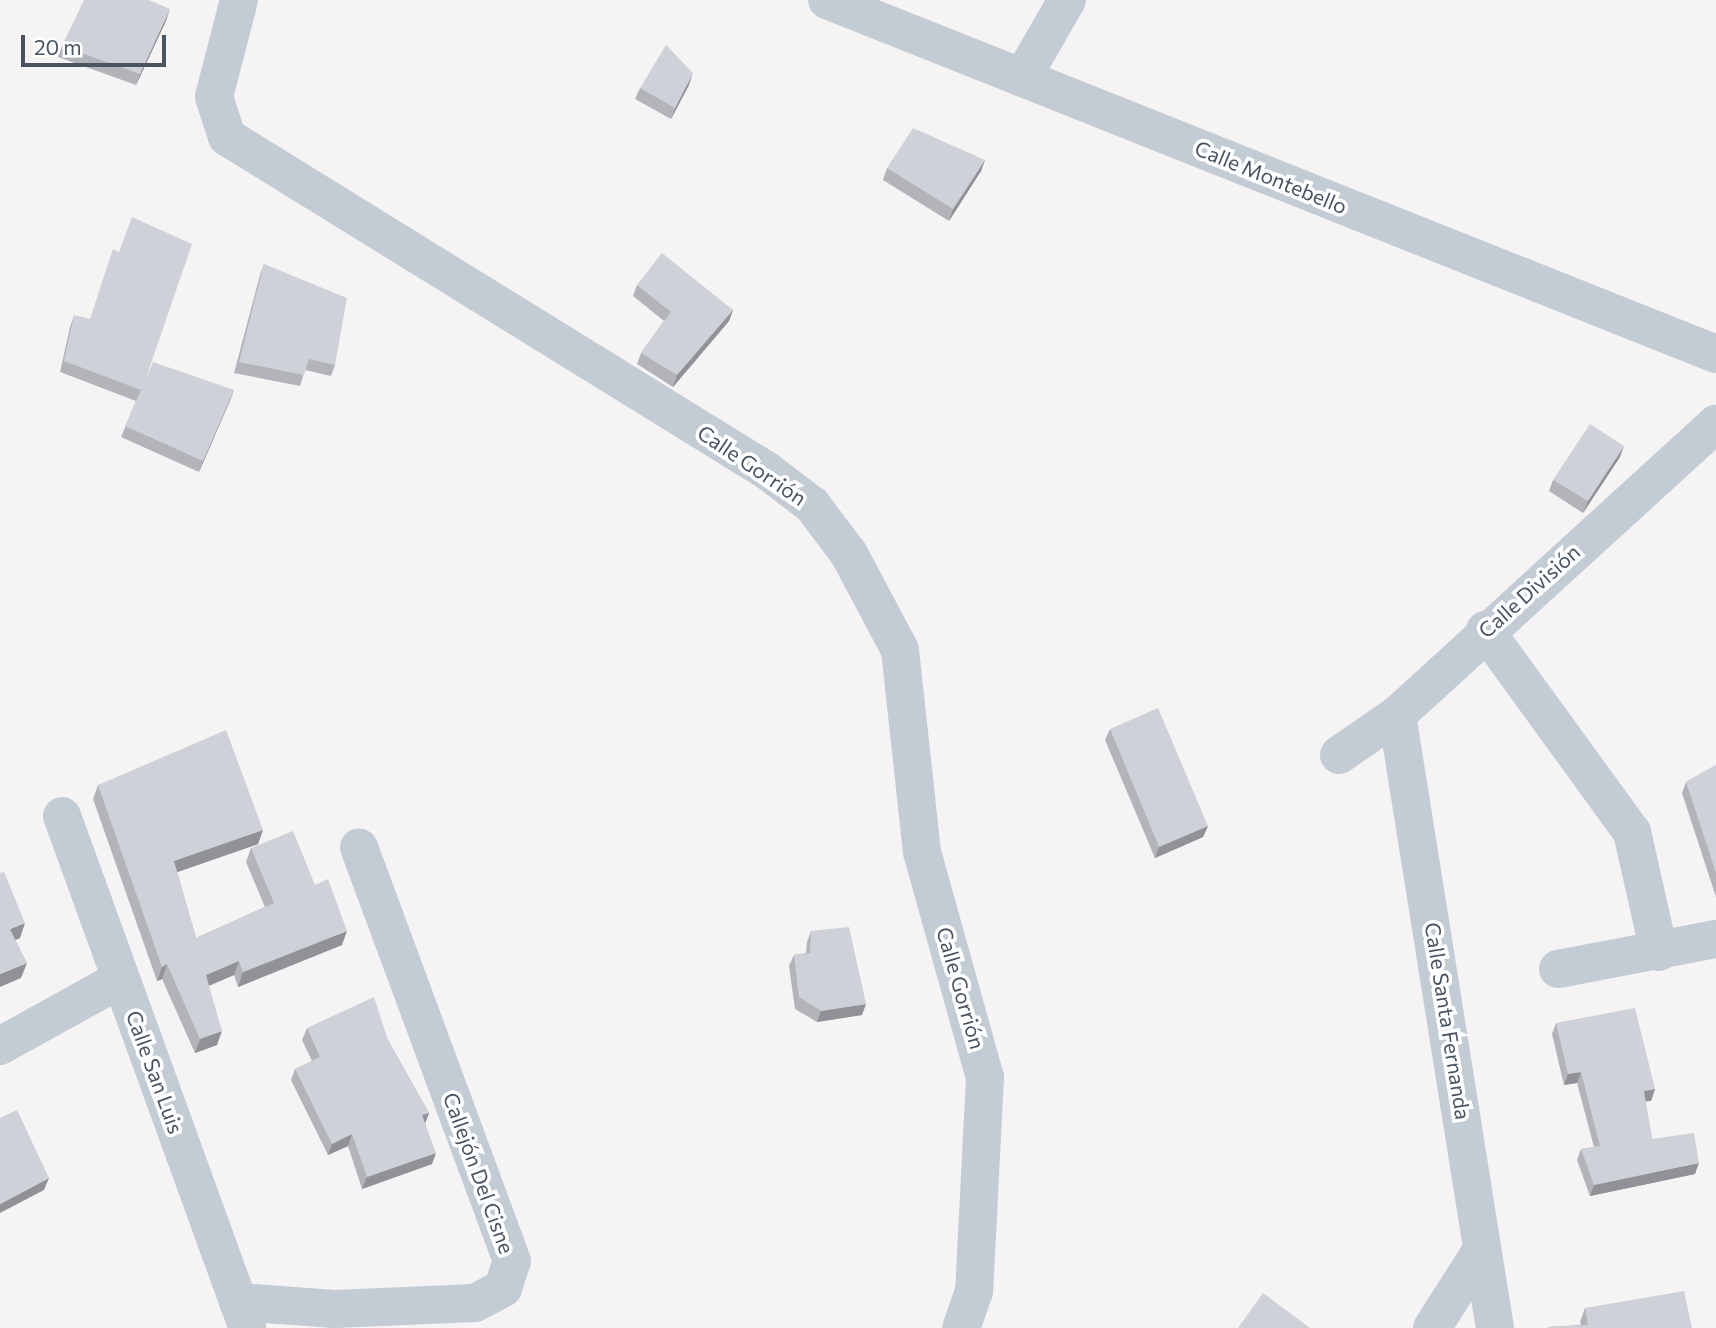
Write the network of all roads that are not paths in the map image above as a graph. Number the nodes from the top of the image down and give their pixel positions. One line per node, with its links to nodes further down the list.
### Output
1 (239, 0): 19 (street, Calle Gorrión)
2 (827, 0): 4 (street, Calle Montebello)
3 (1067, 0): 4 (street)
4 (1022, 78): 5 (street, Calle Montebello)
5 (1716, 354)
6 (1716, 424): 7 (street, Calle División)
7 (1485, 630): 8 (street, Calle División); 13 (street)
8 (1397, 715): 9 (street, Calle División); 17 (street, Calle Santa Fernanda)
9 (1339, 754)
10 (62, 816): 15 (street, Calle San Luis)
11 (359, 847): 18 (street, Callejón Del Cisne)
12 (1716, 939): 13 (street)
13 (1659, 952): 14 (street)
14 (1558, 969)
15 (121, 979): 16 (street); 18 (street, Calle San Luis)
16 (0, 1046)
17 (1481, 1251): 20 (street); 21 (street, Calle Santa Fernanda)
18 (243, 1315)
19 (961, 1328)
20 (1432, 1328)
21 (1495, 1328)

